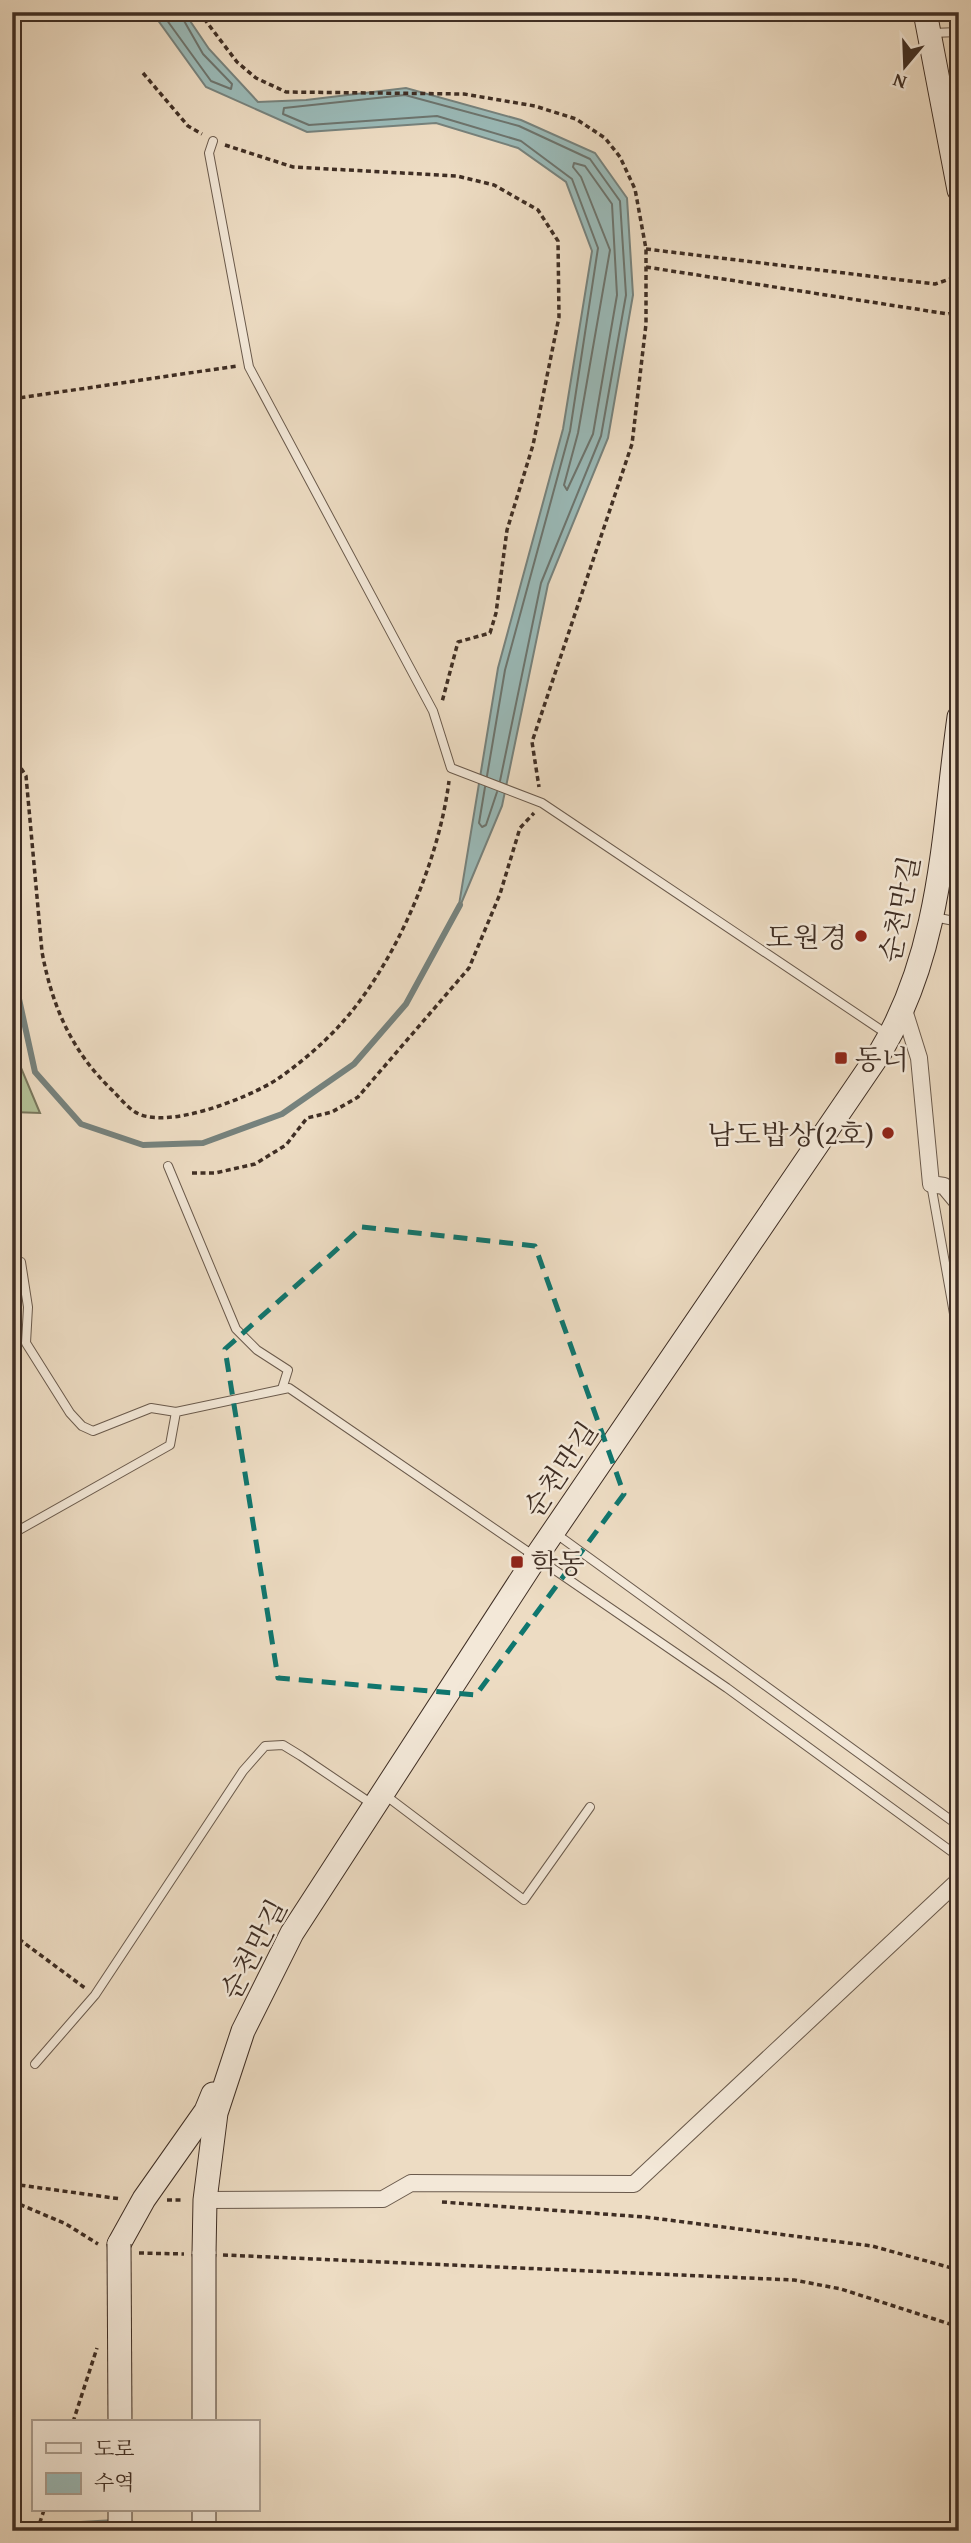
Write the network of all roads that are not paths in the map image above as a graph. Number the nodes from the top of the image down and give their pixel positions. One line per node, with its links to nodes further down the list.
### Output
1 (927, 23): 2 (lane); 4 (street)
2 (959, 32)
3 (214, 141): 9 (lane)
4 (959, 190)
5 (959, 717): 6 (street, 순천만길)
6 (933, 916): 7 (lane); 8 (street, 순천만길)
7 (959, 922)
8 (904, 1010): 9 (street, 순천만길); 11 (street)
9 (890, 1036): 17 (street, 순천만길)
10 (169, 1166): 15 (lane)
11 (931, 1184): 12 (street); 14 (lane)
12 (959, 1204)
13 (21, 1262): 16 (lane)
14 (959, 1342)
15 (282, 1389): 16 (lane); 19 (lane)
16 (176, 1412): 18 (lane)
17 (553, 1531): 19 (street, 순천만길); 22 (lane)
18 (12, 1534)
19 (536, 1557): 20 (street, 순천만길); 23 (lane)
20 (379, 1799): 21 (lane); 25 (street, 순천만길); 26 (lane)
21 (590, 1807)
22 (959, 1826)
23 (959, 1857)
24 (959, 1880): 27 (street)
25 (243, 2031): 27 (street, 순천만길); 28 (street, bridge)
26 (34, 2064)
27 (205, 2200): 29 (street, 순천만길, bridge)
28 (120, 2420)
29 (204, 2420)
30 (120, 2512): 32 (street)
31 (204, 2512): 33 (street)
32 (120, 2531)
33 (204, 2531)

